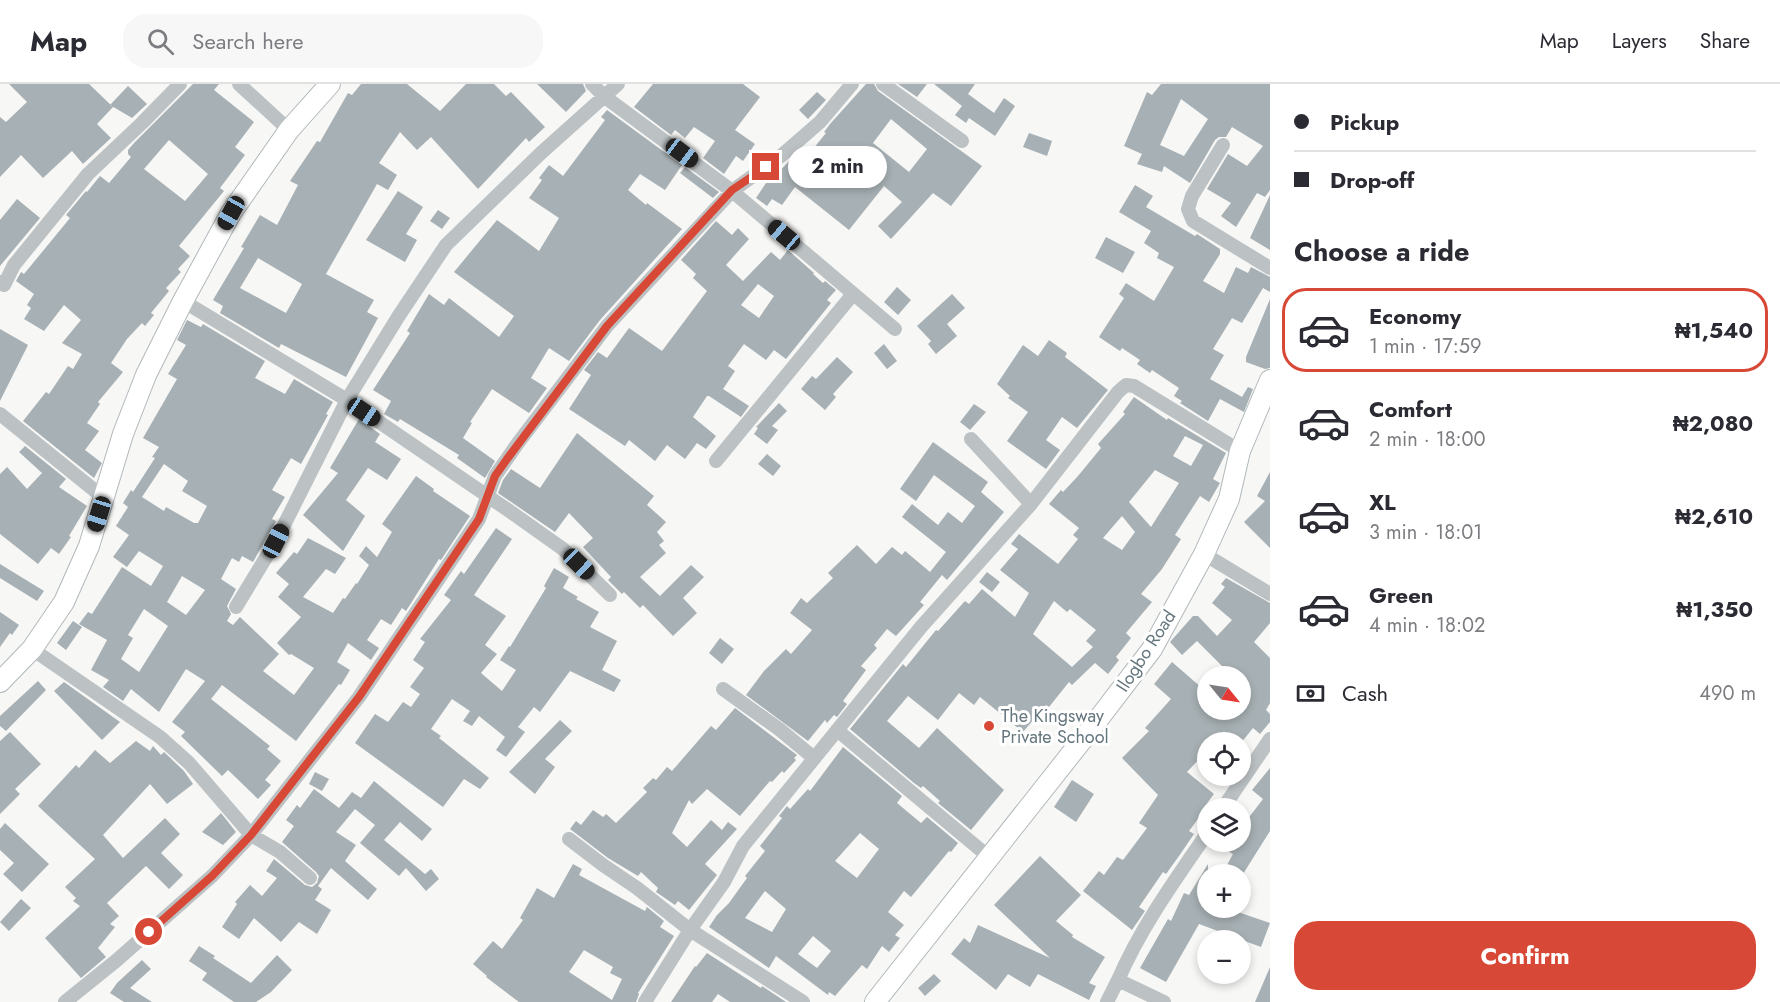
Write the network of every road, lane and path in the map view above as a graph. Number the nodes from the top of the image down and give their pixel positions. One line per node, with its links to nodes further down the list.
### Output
1 (180, 84): 14 (street)
2 (239, 84): 9 (street)
3 (330, 84): 9 (main road)
4 (592, 84): 8 (street)
5 (618, 84): 8 (street)
6 (852, 84): 12 (street)
7 (883, 84): 10 (street)
8 (605, 97): 12 (street); 19 (street)
9 (289, 130): 16 (main road)
10 (962, 141)
11 (1223, 145): 13 (street)
12 (732, 190): 15 (street); 24 (street)
13 (1270, 268)
14 (1, 287)
15 (853, 294): 17 (street); 23 (street)
16 (183, 301): 19 (street); 25 (main road)
17 (895, 330)
18 (1270, 380): 22 (main road, Ilogbo Road)
19 (347, 400): 24 (street); 30 (street)
20 (0, 414): 25 (street)
21 (970, 439): 26 (street)
22 (1240, 451): 26 (street); 27 (main road, Ilogbo Road)
23 (716, 461)
24 (486, 496): 29 (street); 38 (street)
25 (104, 498): 31 (main road)
26 (1031, 504): 34 (street)
27 (1204, 554): 28 (street); 41 (main road, Ilogbo Road)
28 (1270, 594)
29 (610, 595)
30 (236, 607)
31 (32, 649): 32 (main road); 38 (street)
32 (0, 682)
33 (723, 689): 36 (street)
34 (837, 730): 36 (street); 41 (street)
35 (1270, 739): 37 (street)
36 (814, 758): 43 (street)
37 (1230, 798)
38 (251, 835): 42 (street); 45 (street)
39 (569, 839): 43 (street)
40 (1197, 848): 44 (street)
41 (989, 857): 48 (main road, Ilogbo Road)
42 (310, 878)
43 (690, 930): 46 (street); 47 (street)
44 (1118, 980): 49 (street); 50 (street)
45 (64, 1002)
46 (645, 1002)
47 (803, 1002)
48 (875, 1002)
49 (1107, 1002)
50 (1164, 1002)

